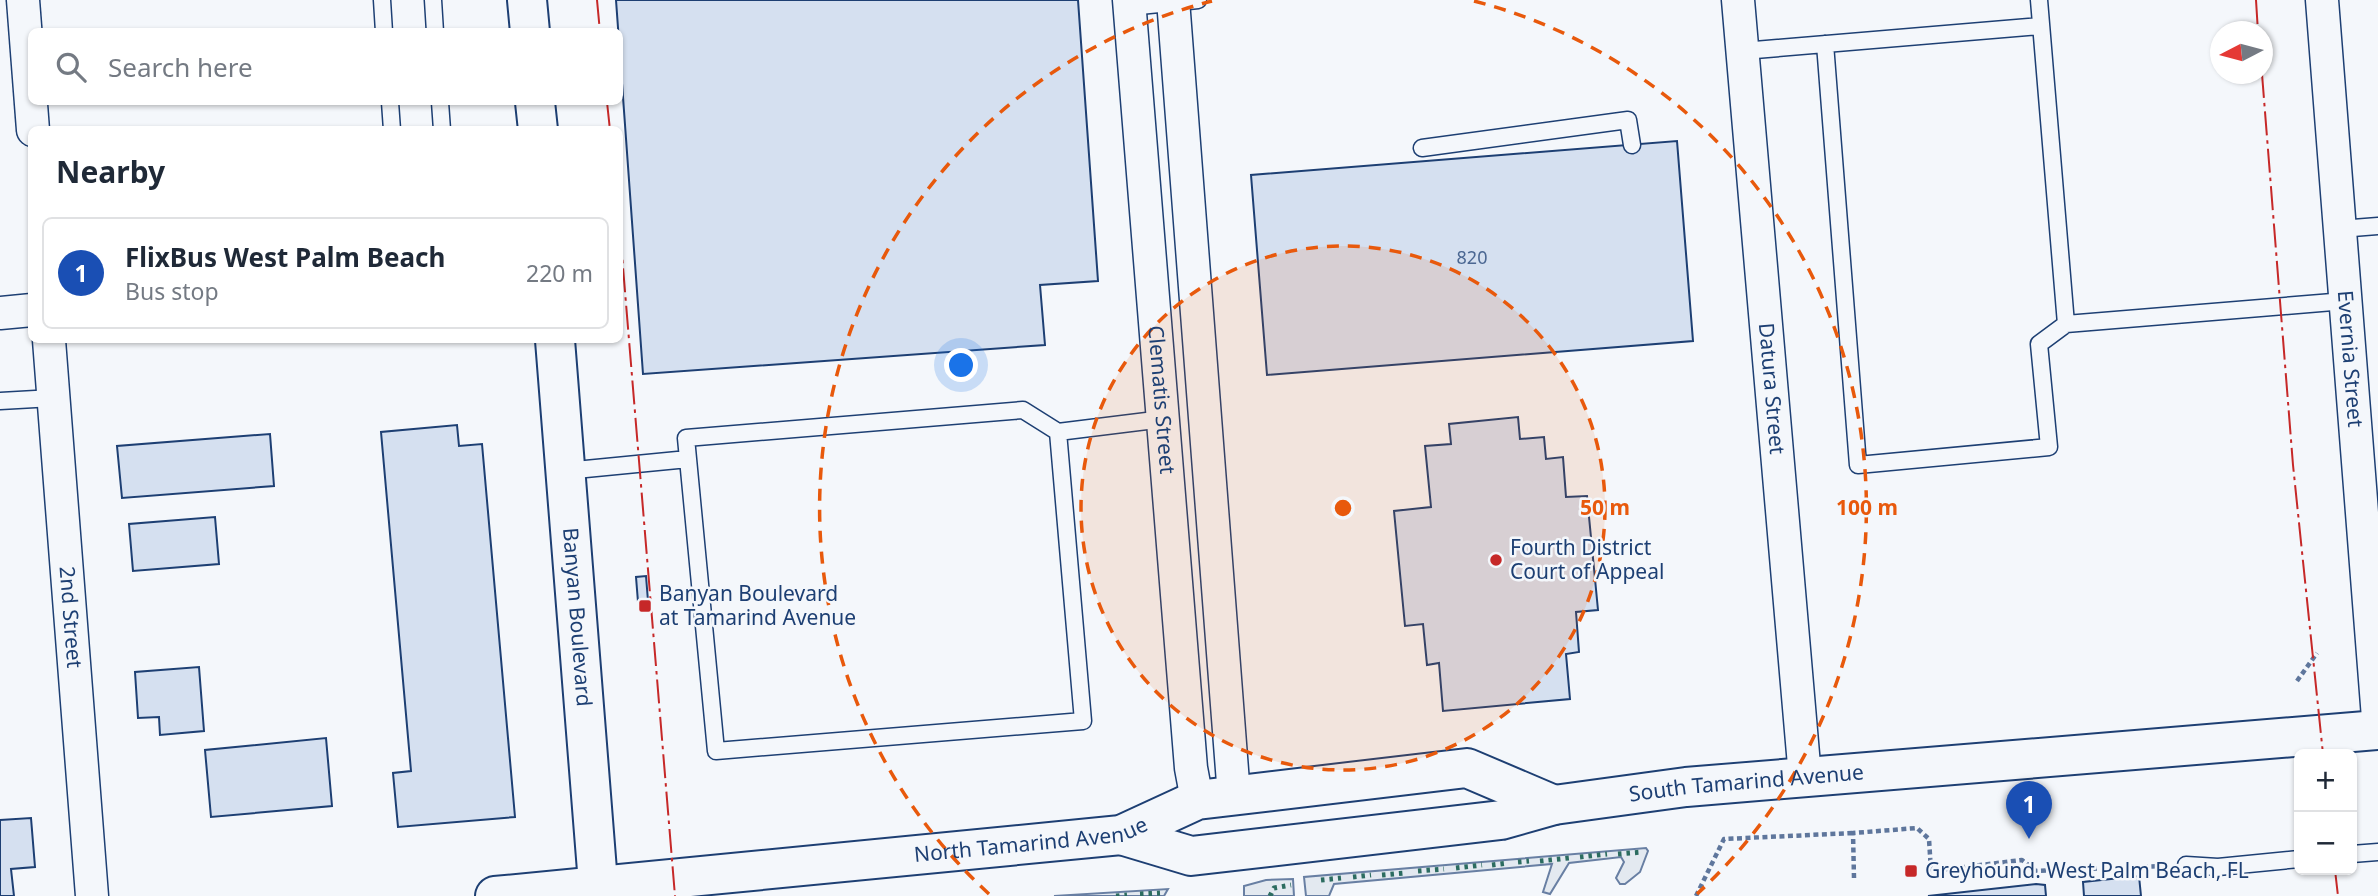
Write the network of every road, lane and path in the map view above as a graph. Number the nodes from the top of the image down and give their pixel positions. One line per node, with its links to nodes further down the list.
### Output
1 (23, 0): 16 (street)
2 (382, 0): 11 (lane)
3 (433, 0): 12 (lane)
4 (527, 0): 13 (street)
5 (1738, 0): 15 (street, Datura Street)
6 (2039, 0): 10 (lane)
7 (2322, 0): 28 (street, Evernia Street)
8 (1181, 1): 9 (lane); 48 (street, Clematis Street)
9 (1130, 3): 37 (street, Clematis Street)
10 (2041, 26): 14 (lane); 32 (lane)
11 (384, 28)
12 (435, 28)
13 (530, 28)
14 (1825, 44): 15 (lane); 32 (lane)
15 (1743, 51): 46 (street, Datura Street)
16 (28, 65)
17 (31, 105): 21 (street)
18 (390, 105): 22 (lane)
19 (440, 105): 23 (lane)
20 (535, 105): 24 (street)
21 (33, 126)
22 (392, 126)
23 (442, 126)
24 (538, 126)
25 (1632, 145): 26 (lane)
26 (1422, 148)
27 (2378, 226): 28 (lane)
28 (2340, 229): 29 (street, Evernia Street)
29 (2346, 301): 32 (lane); 41 (street, Evernia Street)
30 (28, 310): 31 (street)
31 (0, 313)
32 (2066, 324)
33 (49, 343): 35 (street, 2nd Street)
34 (555, 343): 40 (street, Banyan Boulevard)
35 (53, 398): 36 (lane); 59 (street, 2nd Street)
36 (0, 401)
37 (1163, 419): 38 (lane); 48 (street, Clematis Street)
38 (1058, 432): 39 (lane); 39 (lane)
39 (688, 459): 40 (lane)
40 (565, 471): 58 (street, Banyan Boulevard)
41 (2371, 530): 44 (street, Evernia Street)
42 (2317, 653): 43 (path)
43 (2297, 681)
44 (2378, 718)
45 (2378, 730): 46 (street, South Tamarind Avenue)
46 (1805, 777): 49 (street, South Tamarind Avenue)
47 (1346, 782): 48 (street, North Tamarind Avenue); 49 (street, North Tamarind Avenue); 52 (street)
48 (1216, 798): 51 (street, North Tamarind Avenue)
49 (1554, 804): 52 (street, South Tamarind Avenue)
50 (1853, 833): 56 (path); 57 (path); 61 (path)
51 (1121, 835): 52 (street, South Tamarind Avenue); 58 (street, North Tamarind Avenue)
52 (1227, 851)
53 (2378, 852): 54 (lane)
54 (2357, 854)
55 (2294, 859): 56 (lane)
56 (2186, 864)
57 (1854, 878)
58 (599, 890): 60 (street, North Tamarind Avenue)
59 (92, 896)
60 (495, 896)
61 (1696, 896)

